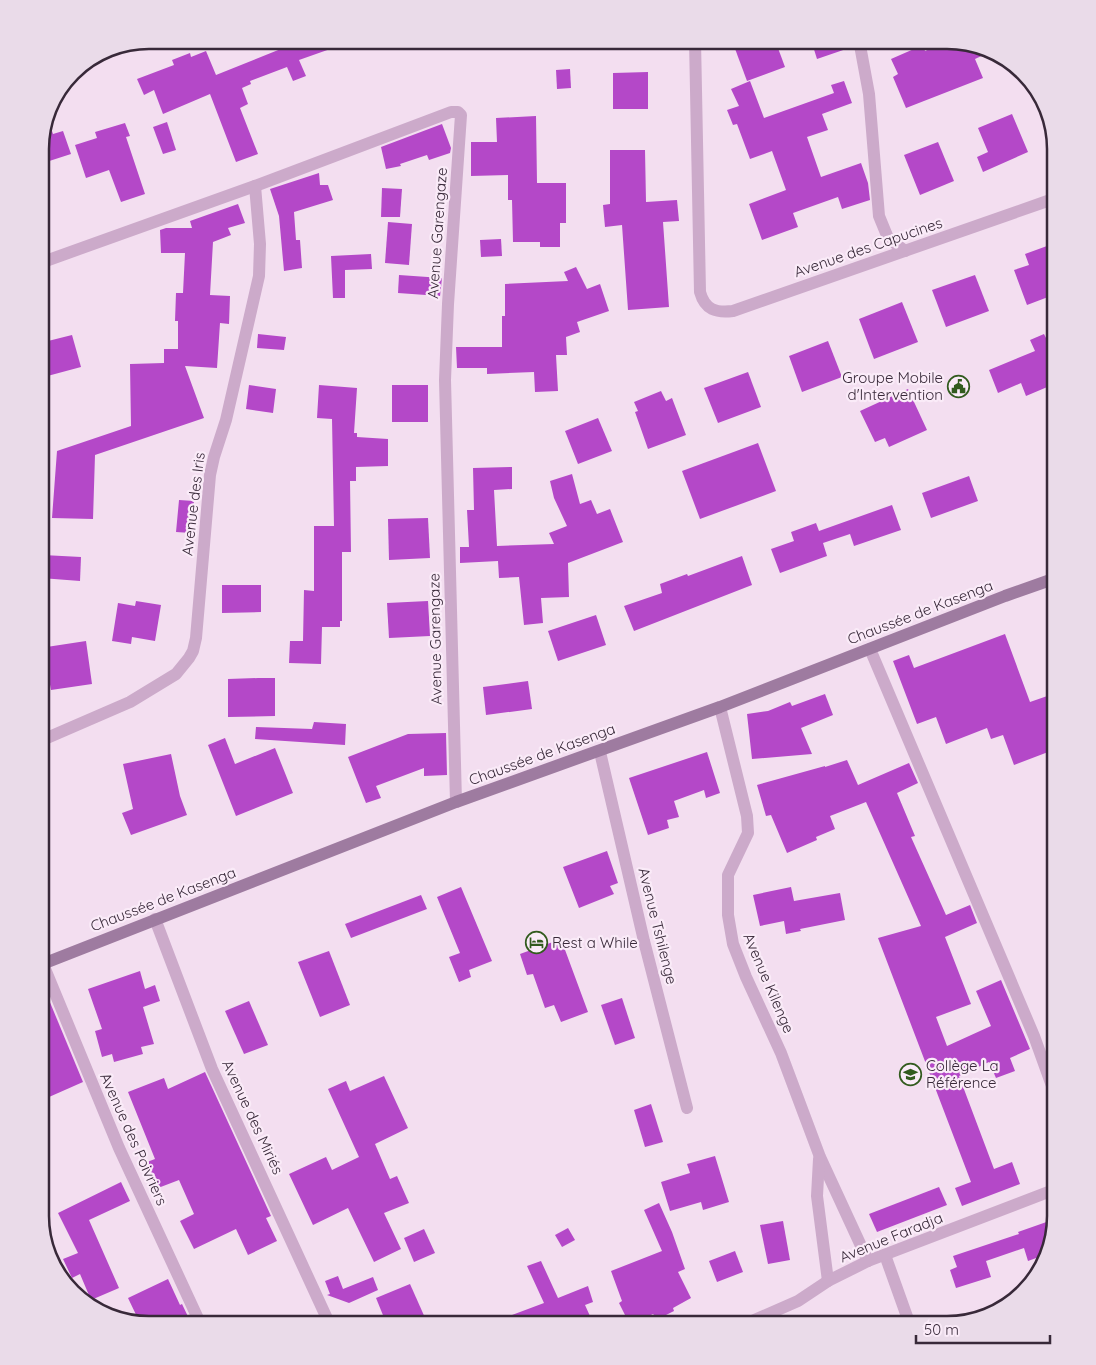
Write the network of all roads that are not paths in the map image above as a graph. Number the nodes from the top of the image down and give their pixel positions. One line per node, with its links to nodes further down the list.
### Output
1 (695, 49): 5 (street, Avenue des Capucines)
2 (861, 49): 5 (street)
3 (254, 186): 6 (street, Avenue Garengaze); 10 (street, Avenue des Iris); 12 (street, Avenue Garengaze)
4 (1047, 201): 5 (street, Avenue des Capucines)
5 (905, 251)
6 (49, 260)
7 (1047, 581): 8 (main road, Chaussée de Kasenga)
8 (870, 649): 9 (main road, Chaussée de Kasenga); 16 (street)
9 (720, 707): 11 (main road, Chaussée de Kasenga); 18 (street, Avenue Kilenge)
10 (49, 737)
11 (600, 752): 12 (main road, Chaussée de Kasenga); 17 (street, Avenue Tshilenge)
12 (456, 802): 13 (main road, Chaussée de Kasenga)
13 (156, 919): 14 (main road, Chaussée de Kasenga); 24 (street, Avenue des Miriés)
14 (49, 961)
15 (49, 983): 23 (street, Avenue des Poivriers)
16 (1047, 1072)
17 (687, 1108)
18 (820, 1157): 21 (street, Avenue Kilenge); 22 (street)
19 (1047, 1192): 20 (street, Avenue Faradja)
20 (884, 1255): 21 (street, Avenue Faradja); 26 (street)
21 (868, 1261): 22 (street, Avenue Faradja)
22 (828, 1281): 25 (street, Avenue Faradja)
23 (197, 1316)
24 (326, 1316)
25 (764, 1316)
26 (907, 1316)

